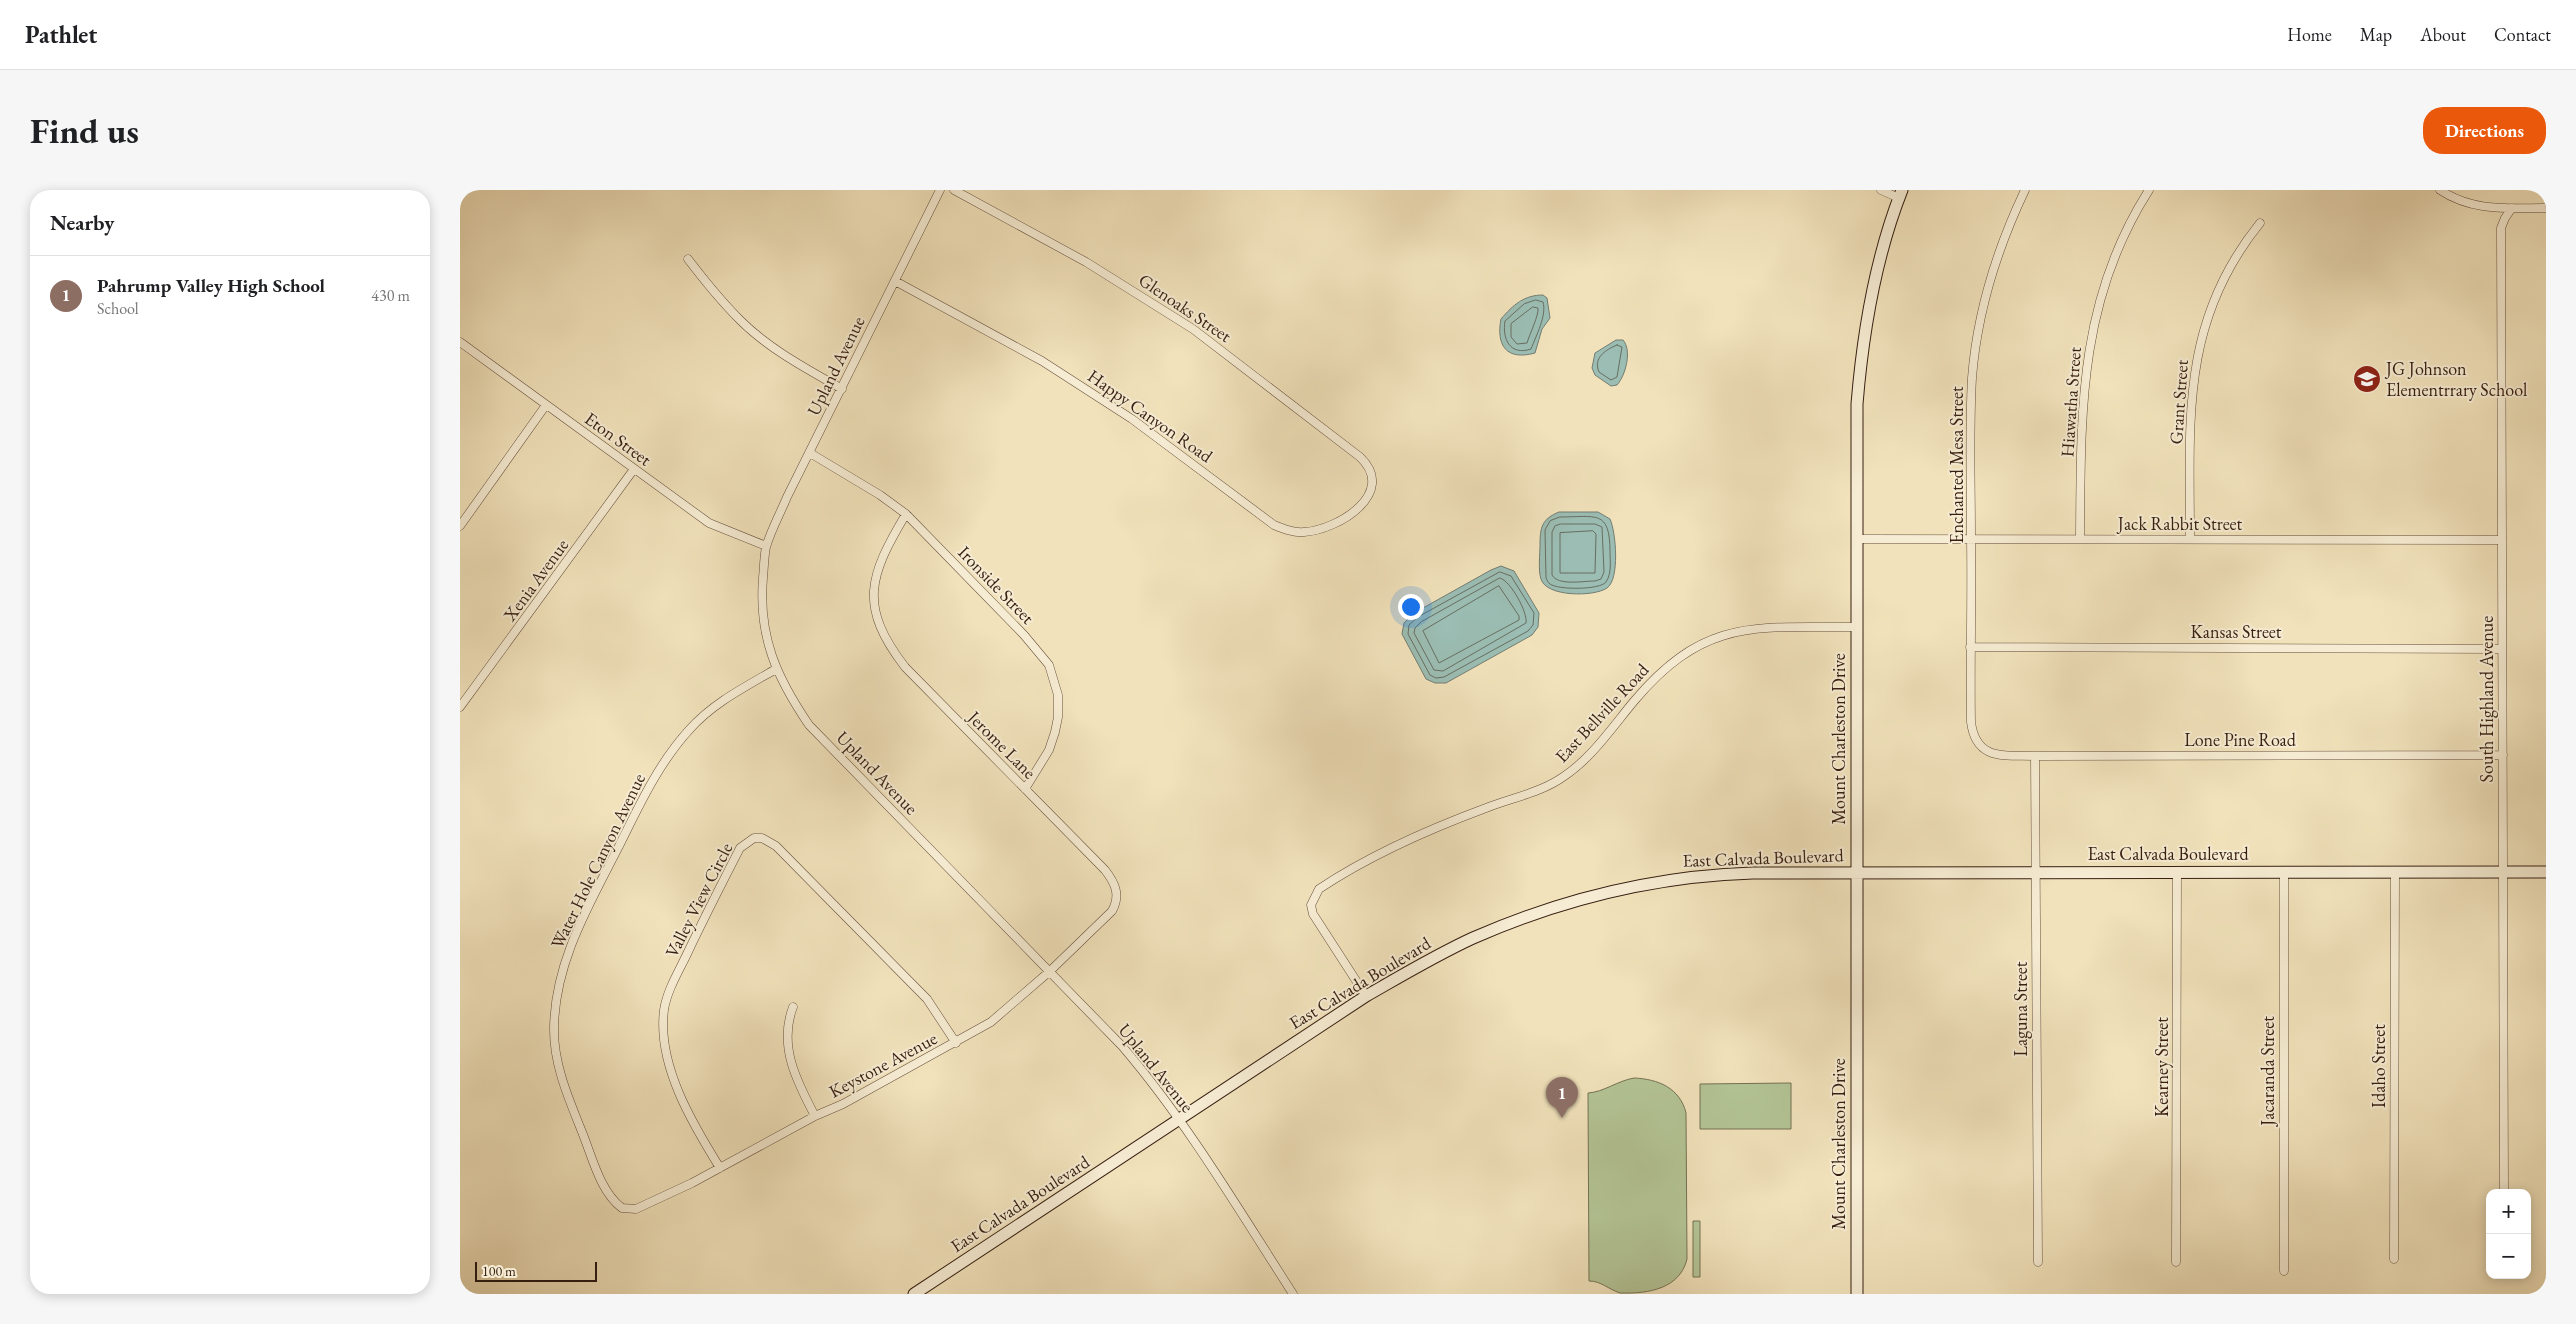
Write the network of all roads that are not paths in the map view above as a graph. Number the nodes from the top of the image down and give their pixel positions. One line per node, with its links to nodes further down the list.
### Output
1 (940, 190): 12 (street, Upland Avenue)
2 (954, 190): 18 (street, Glenoaks Street)
3 (1881, 190): 7 (street)
4 (2025, 190): 24 (street, Enchanted Mesa Street)
5 (2148, 190): 22 (street, Hiawatha Street)
6 (2440, 190): 8 (street)
7 (1900, 194): 21 (main road, Mount Charleston Drive)
8 (2512, 208): 9 (street); 25 (street, South Highland Avenue)
9 (2546, 208)
10 (2260, 223): 23 (street, Grant Street)
11 (688, 258): 14 (street)
12 (895, 281): 14 (street, Upland Avenue); 18 (street, Happy Canyon Road)
13 (460, 342): 15 (street, Eton Street)
14 (842, 389): 16 (street, Upland Avenue)
15 (546, 405): 17 (street, Eton Street); 20 (street)
16 (810, 453): 19 (street, Ironside Street); 26 (street, Upland Avenue)
17 (634, 469): 26 (street, Eton Street); 31 (street, Xenia Avenue)
18 (1373, 482)
19 (906, 514): 35 (street, Jerome Lane); 35 (street, Ironside Street)
20 (460, 526)
21 (1858, 539): 24 (street, Jack Rabbit Street); 27 (main road, Mount Charleston Drive)
22 (2080, 539): 23 (street, Jack Rabbit Street); 24 (street, Jack Rabbit Street)
23 (2190, 539): 25 (street, Jack Rabbit Street)
24 (1971, 540): 28 (street, Enchanted Mesa Street)
25 (2502, 540): 29 (street, South Highland Avenue)
26 (766, 546): 30 (street, Upland Avenue)
27 (1858, 627): 37 (main road, Mount Charleston Drive); 44 (street, East Bellville Road)
28 (1970, 647): 29 (street, Kansas Street); 32 (street, Enchanted Mesa Street)
29 (2502, 648): 33 (street, South Highland Avenue)
30 (776, 669): 43 (street, Upland Avenue); 49 (street, Water Hole Canyon Avenue)
31 (460, 708)
32 (1979, 746): 34 (street, Lone Pine Road)
33 (2503, 755): 34 (street, Lone Pine Road); 42 (street, South Highland Avenue)
34 (2035, 756): 38 (street, Laguna Street)
35 (1025, 789): 43 (street, Jerome Lane)
36 (2177, 871): 38 (main road, East Calvada Boulevard); 39 (main road, East Calvada Boulevard); 53 (street, Kearney Street)
37 (1857, 872): 38 (main road, East Calvada Boulevard); 44 (main road, East Calvada Boulevard); 57 (main road, Mount Charleston Drive)
38 (2035, 872): 52 (street, Laguna Street)
39 (2284, 872): 41 (main road, East Calvada Boulevard); 54 (street, Jacaranda Street)
40 (2546, 872): 42 (main road, East Calvada Boulevard)
41 (2394, 873): 42 (main road, East Calvada Boulevard); 51 (street, Idaho Street)
42 (2504, 873): 50 (street, South Highland Avenue)
43 (1050, 971): 46 (street, Keystone Avenue); 48 (street, Upland Avenue)
44 (1366, 996): 48 (main road, East Calvada Boulevard)
45 (793, 1007): 47 (street)
46 (956, 1043): 47 (street, Keystone Avenue); 49 (street, Valley View Circle)
47 (815, 1116): 49 (street, Keystone Avenue)
48 (1180, 1119): 55 (main road, East Calvada Boulevard); 56 (street, Upland Avenue)
49 (720, 1168)
50 (2504, 1189)
51 (2394, 1259)
52 (2038, 1262)
53 (2176, 1262)
54 (2284, 1270)
55 (914, 1294)
56 (1293, 1294)
57 (1857, 1294)

